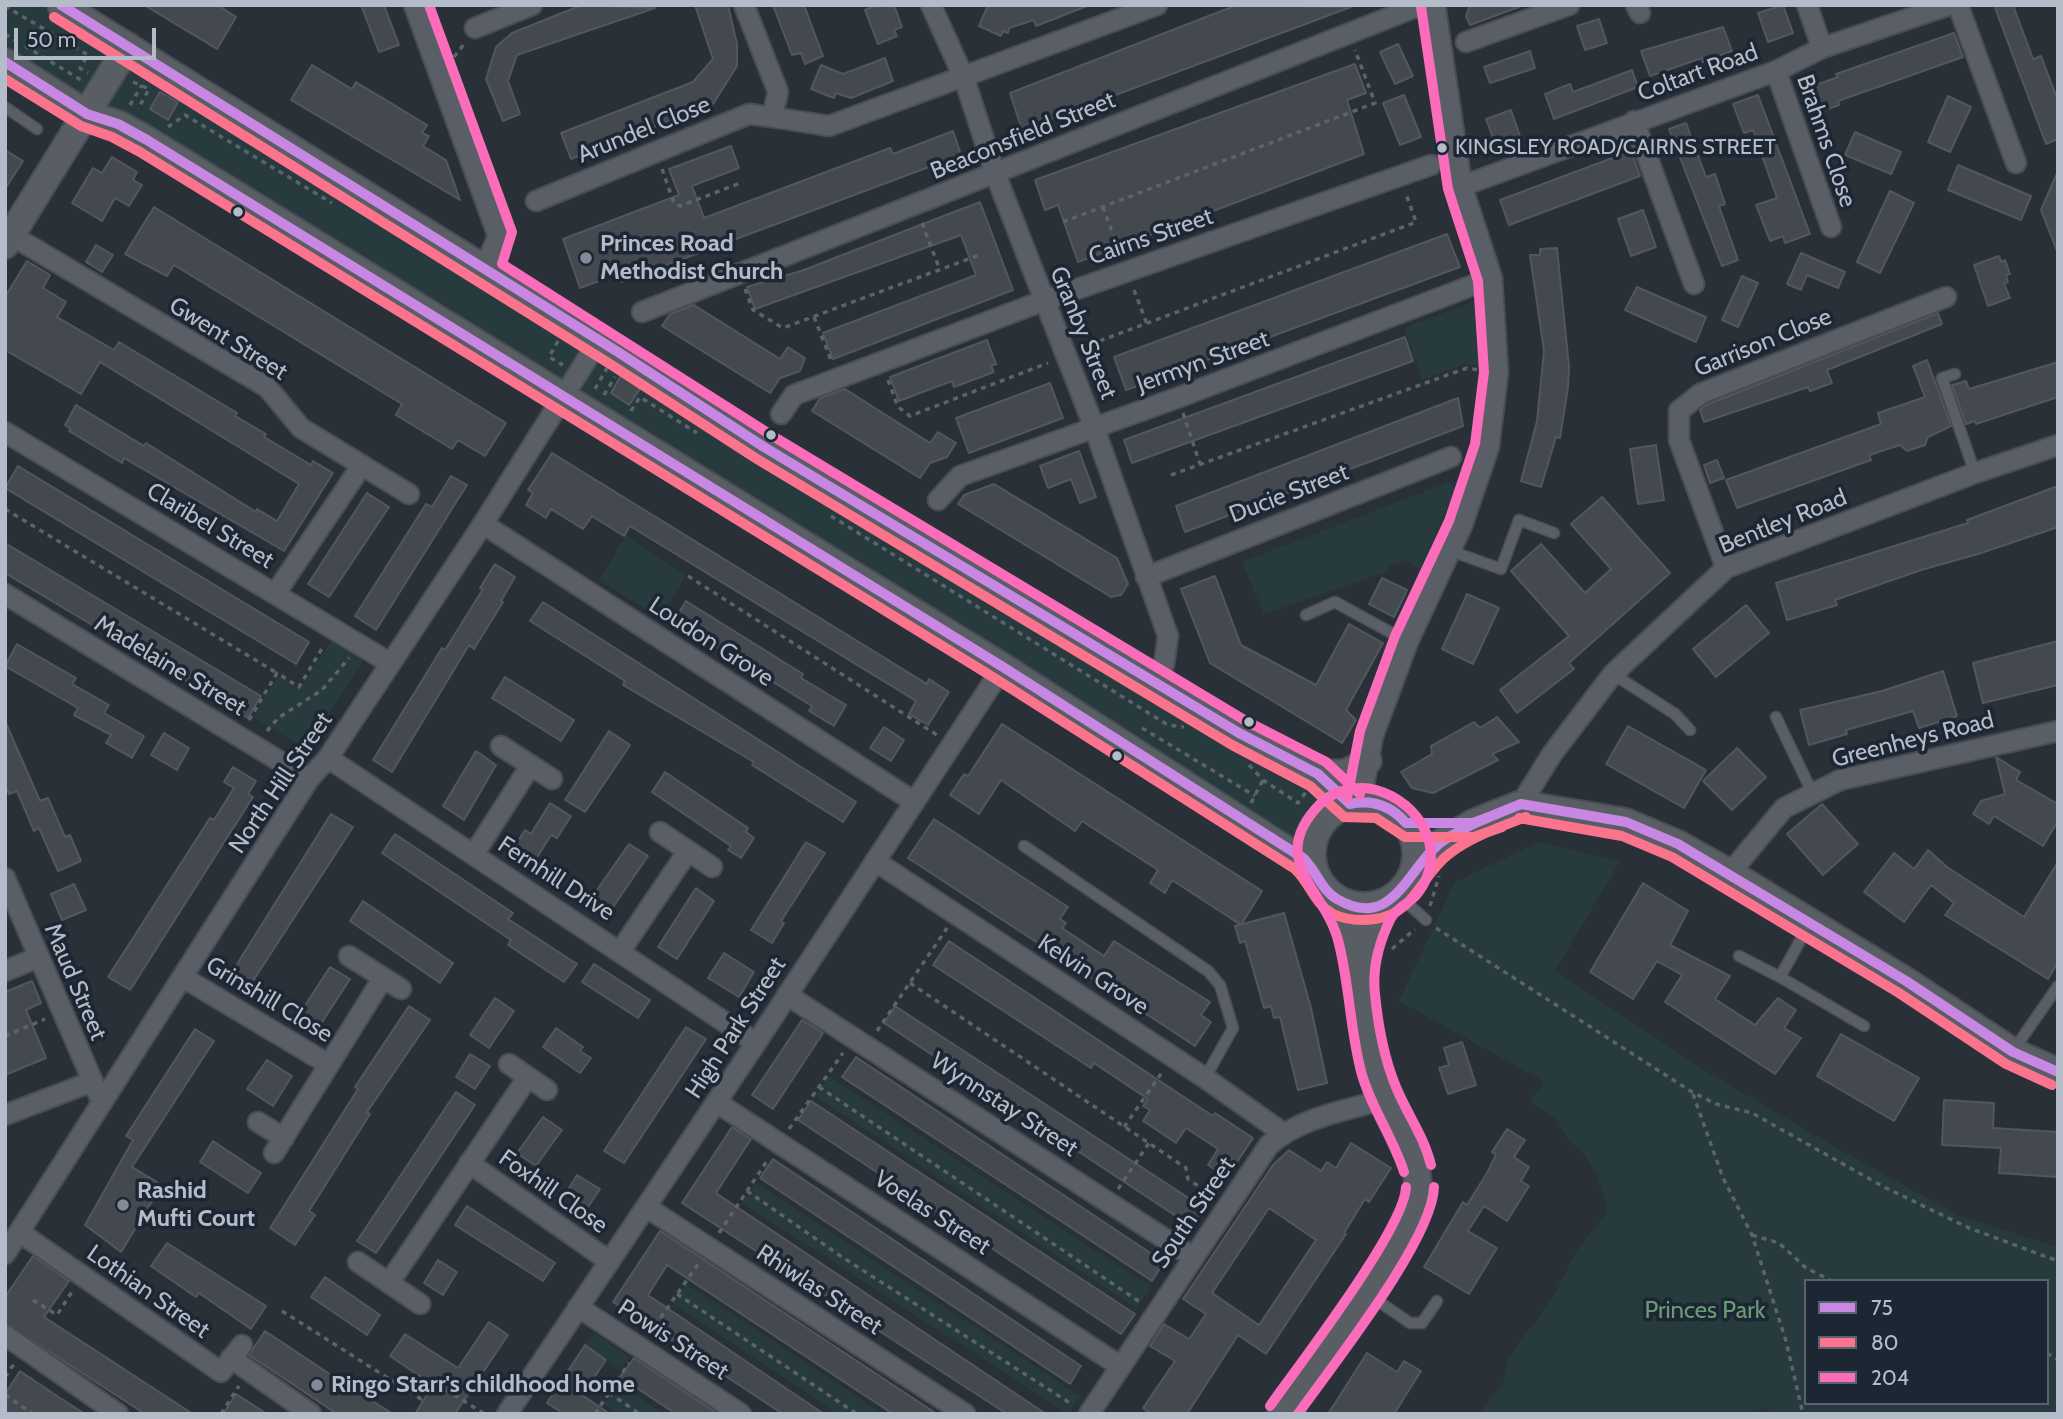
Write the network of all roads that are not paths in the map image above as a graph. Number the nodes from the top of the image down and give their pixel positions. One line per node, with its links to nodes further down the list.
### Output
1 (61, 5): 15 (main road)
2 (414, 5): 32 (street)
3 (532, 5): 13 (street)
4 (744, 5): 22 (street)
5 (931, 5): 19 (street, Granby Street)
6 (1157, 5): 19 (street, Arundel Close)
7 (1421, 5): 27 (street, Beaconsfield Street)
8 (1436, 5): 28 (street)
9 (1569, 5): 14 (street)
10 (1807, 5): 16 (street)
11 (1949, 5): 16 (street, Coltart Road)
12 (1958, 5): 25 (street)
13 (475, 28)
14 (1466, 42)
15 (128, 46): 21 (main road); 32 (main road)
16 (1822, 48): 18 (street, Coltart Road)
17 (8, 66): 21 (main road)
18 (1776, 71): 23 (street, Coltart Road); 30 (street, Brahms Close)
19 (964, 78): 22 (street, Arundel Close); 27 (street, Granby Street)
20 (5, 107): 24 (lane)
21 (87, 114): 31 (main road); 40 (main road)
22 (772, 117): 29 (street, Arundel Close)
23 (1634, 121): 28 (street, Coltart Road); 34 (street)
24 (37, 129)
25 (2016, 163)
26 (1431, 165): 36 (street, Cairns Street)
27 (995, 173): 36 (street, Granby Street); 37 (street, Beaconsfield Street)
28 (1462, 186): 33 (street)
29 (536, 201)
30 (1830, 228)
31 (7, 241): 46 (street, Gwent Street)
32 (484, 269): 38 (main road)
33 (1493, 278): 42 (street, Jermyn Street); 52 (street)
34 (1694, 285)
35 (1946, 297): 53 (street, Garrison Close)
36 (1043, 301): 41 (street, Cairns Street); 42 (street, Granby Street)
37 (642, 313)
38 (608, 354): 40 (street, North Hill Street); 62 (main road)
39 (1955, 374): 47 (lane)
40 (572, 404): 50 (street, North Hill Street); 60 (main road)
41 (780, 414)
42 (1094, 427): 49 (street, Jermyn Street); 54 (street, Granby Street)
43 (5, 432): 56 (street, Claribel Street)
44 (2058, 445): 47 (street, Bentley Road)
45 (1451, 457): 54 (street, Ducie Street)
46 (362, 465): 48 (street, Gwent Street); 56 (street)
47 (1975, 473): 53 (street, Bentley Road)
48 (409, 494)
49 (937, 500)
50 (483, 524): 59 (street, North Hill Street); 74 (street, Loudon Grove)
51 (1555, 533): 52 (lane)
52 (1451, 551): 58 (street)
53 (1726, 568): 61 (street, Bentley Road)
54 (1146, 577): 62 (street, Granby Street)
55 (5, 594): 70 (street, Madelaine Street)
56 (275, 594): 59 (street, Claribel Street)
57 (1306, 615): 58 (lane)
58 (1408, 642): 68 (street)
59 (390, 663): 67 (street, North Hill Street)
60 (1003, 667): 74 (street, High Park Street); 86 (main road)
61 (1614, 674): 64 (lane); 76 (street, Bentley Road)
62 (1155, 681): 72 (main road)
63 (1776, 717): 73 (lane)
64 (1690, 730)
65 (2058, 731): 73 (street, Greenheys Road)
66 (501, 746): 69 (street)
67 (328, 758): 70 (street, North Hill Street); 82 (street, Fernhill Drive)
68 (1368, 761): 72 (main road); 75 (street)
69 (531, 765): 71 (street); 82 (street)
70 (309, 779): 100 (street, North Hill Street)
71 (552, 779)
72 (1314, 781): 75 (main road)
73 (1813, 794): 87 (street, Greenheys Road)
74 (913, 801): 83 (street, High Park Street)
75 (1355, 802): 77 (main road); 86 (main road)
76 (1521, 804): 78 (main road); 87 (main road)
77 (1406, 823): 78 (main road); 84 (main road)
78 (1473, 823): 84 (main road)
79 (660, 832): 81 (street)
80 (1024, 846): 112 (lane)
81 (688, 851): 85 (street); 93 (street)
82 (474, 854): 93 (street, Fernhill Drive)
83 (875, 861): 104 (street, High Park Street); 112 (street, Kelvin Grove)
84 (1416, 866): 89 (main road)
85 (712, 867)
86 (1313, 867): 90 (main road)
87 (1730, 873): 92 (main road)
88 (5, 878): 96 (street, Maud Street)
89 (1391, 899): 90 (main road); 91 (lane); 97 (main road)
90 (1339, 901): 97 (main road)
91 (1426, 920)
92 (1810, 922): 99 (lane); 107 (main road)
93 (621, 950): 106 (street, Fernhill Drive)
94 (349, 956): 101 (street)
95 (1739, 956): 99 (lane)
96 (39, 957): 98 (street); 113 (street, Maud Street)
97 (1360, 966): 115 (main road)
98 (5, 971)
99 (1780, 977): 105 (lane)
100 (184, 978): 109 (street, Grinshill Close); 117 (street, North Hill Street)
101 (383, 978): 103 (street); 109 (street, Grinshill Close)
102 (2058, 986): 107 (lane)
103 (401, 989)
104 (787, 995): 106 (street, High Park Street); 125 (street, Wynnstay Street)
105 (1864, 1026)
106 (757, 1042): 116 (street, High Park Street)
107 (2013, 1052): 110 (main road)
108 (509, 1064): 111 (street)
109 (328, 1065): 119 (street, Grinshill Close)
110 (2058, 1072)
111 (527, 1077): 114 (street); 121 (street, Foxhill Close)
112 (1205, 1078): 120 (street, Kelvin Grove)
113 (90, 1082): 117 (street, Maud Street); 118 (street)
114 (547, 1090)
115 (1385, 1099): 120 (street, South Street); 129 (main road)
116 (716, 1102): 122 (street, High Park Street); 134 (street, Voelas Street)
117 (102, 1103): 123 (street, North Hill Street)
118 (5, 1115)
119 (258, 1122)
120 (1283, 1133): 125 (street, South Street)
121 (470, 1163): 126 (street, Foxhill Close); 128 (street, Foxhill Close)
122 (646, 1207): 126 (street, High Park Street); 140 (street, Rhiwlas Street)
123 (19, 1232): 124 (street, North Hill Street); 138 (street, Lothian Street)
124 (5, 1254)
125 (1193, 1257): 134 (street, South Street)
126 (609, 1261): 132 (street, High Park Street)
127 (358, 1262): 128 (street)
128 (389, 1283): 131 (street)
129 (1365, 1292): 130 (lane); 141 (main road)
130 (1437, 1301)
131 (419, 1304)
132 (578, 1307): 136 (street, High Park Street); 139 (street, Powis Street)
133 (5, 1335): 137 (street)
134 (1120, 1366): 135 (street, South Street)
135 (1083, 1410)
136 (514, 1411)
137 (118, 1414)
138 (311, 1414)
139 (741, 1414)
140 (965, 1414)
141 (1281, 1414)

